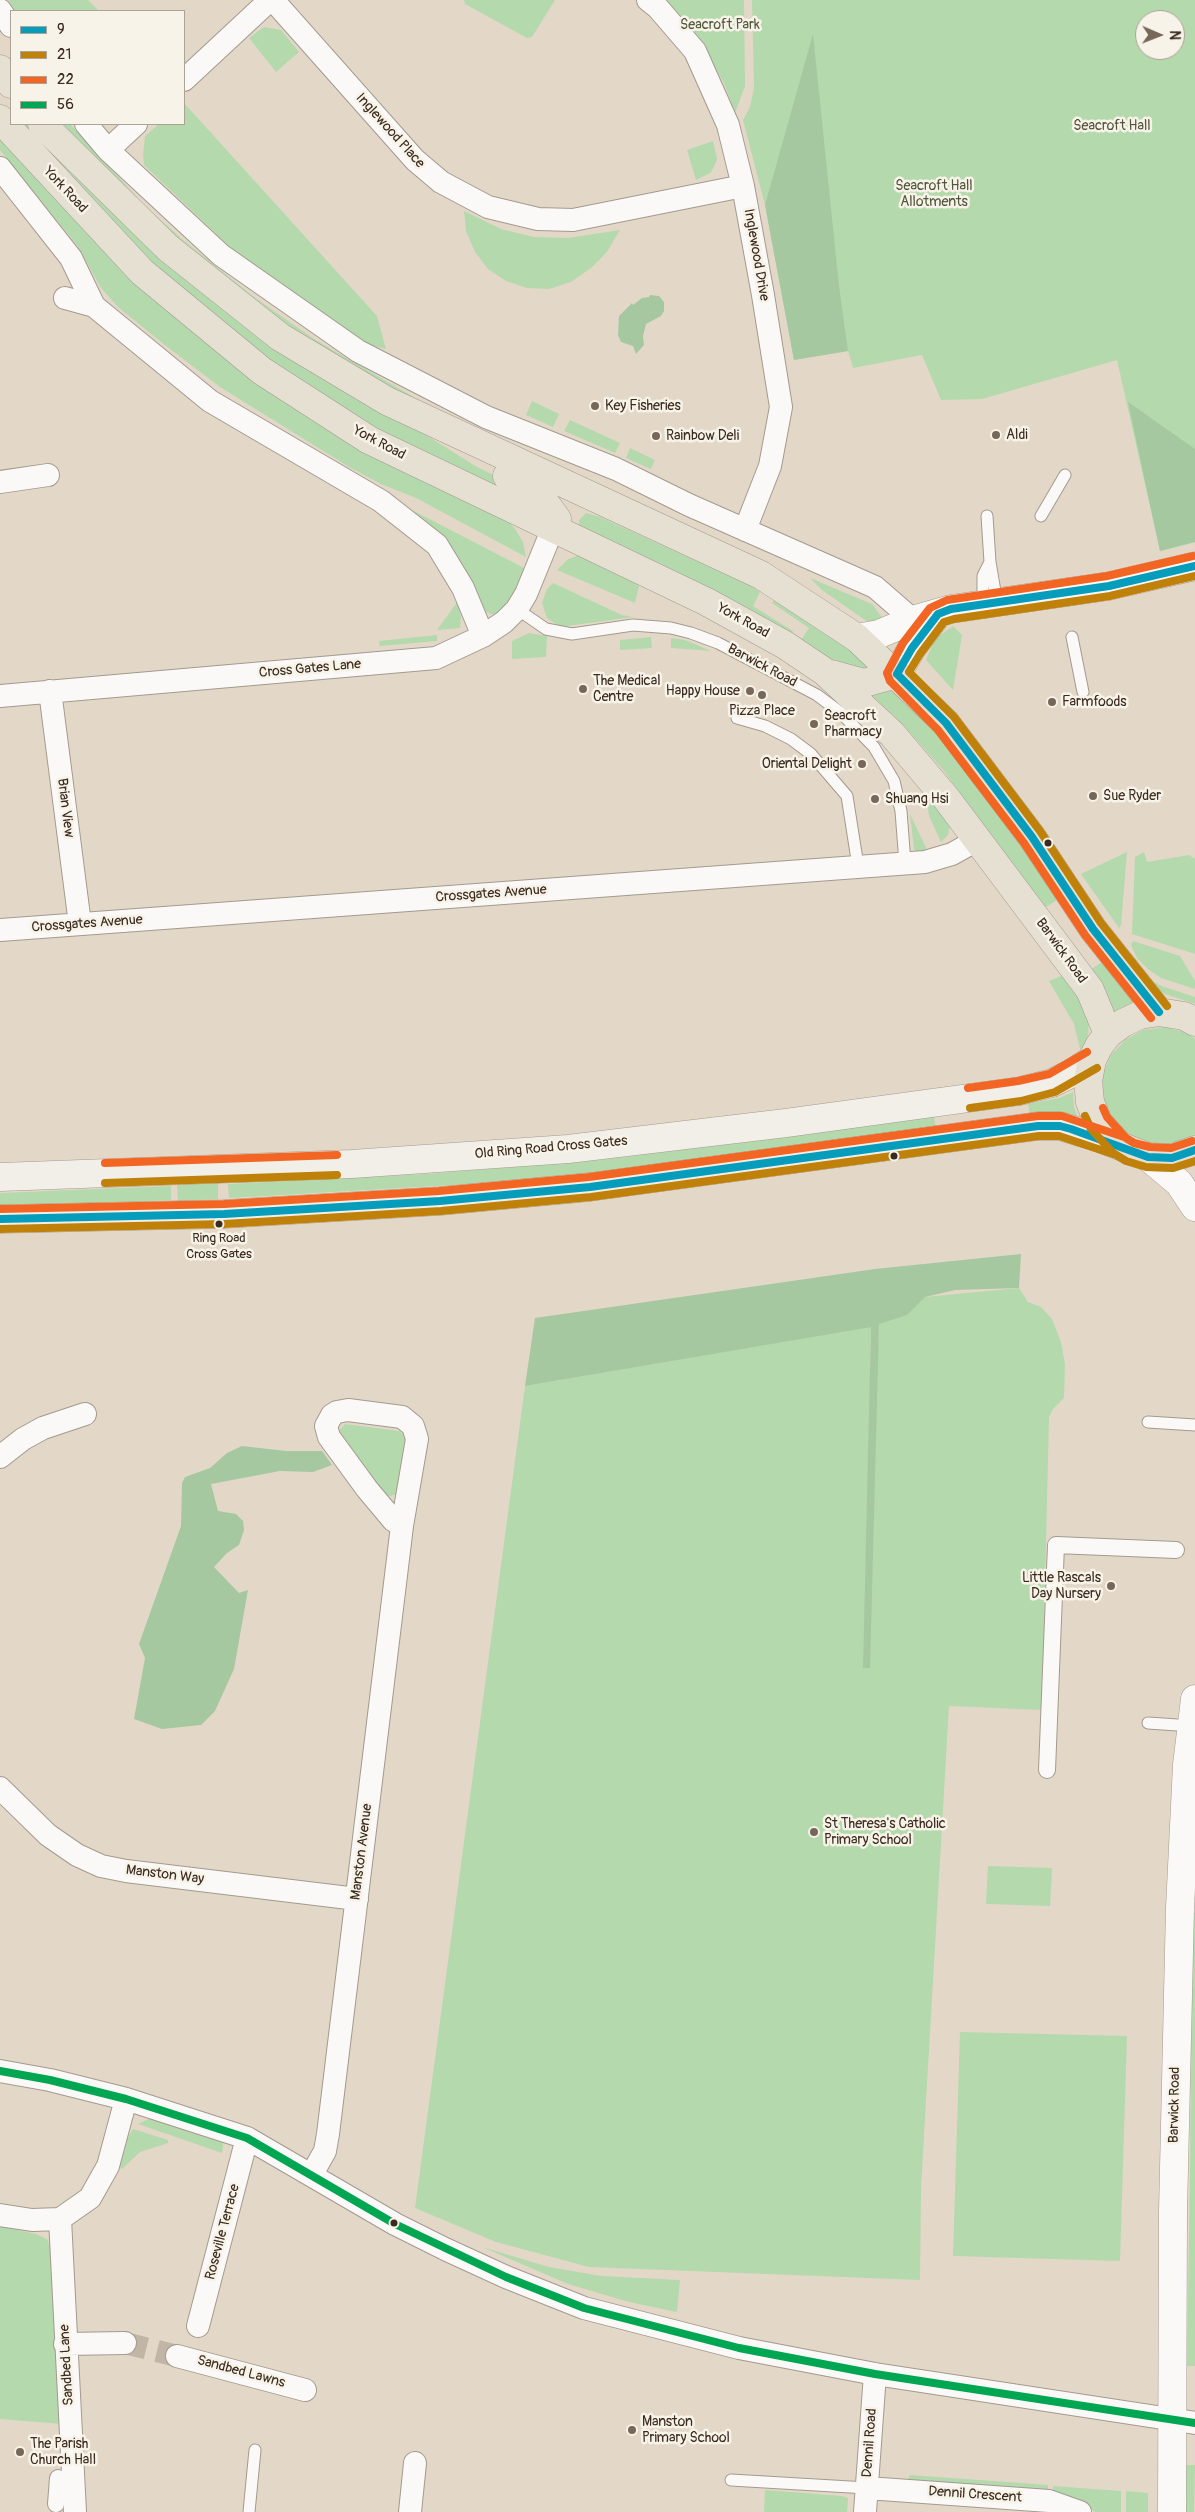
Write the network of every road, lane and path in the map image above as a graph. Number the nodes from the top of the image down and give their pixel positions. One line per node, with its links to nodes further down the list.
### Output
1 (271, 0): 6 (street); 14 (street, Inglewood Place)
2 (648, 0): 14 (street, Inglewood Drive)
3 (0, 10): 4 (street)
4 (10, 25)
5 (0, 69): 7 (highway)
6 (185, 79)
7 (10, 83)
8 (0, 119): 24 (highway, York Road)
9 (43, 125): 17 (highway)
10 (87, 125): 12 (street)
11 (135, 125): 12 (street)
12 (108, 150): 25 (street)
13 (0, 168): 16 (street)
14 (743, 186): 25 (street, Inglewood Drive)
15 (65, 298): 16 (street)
16 (94, 306): 30 (street)
17 (406, 410): 21 (highway); 24 (highway)
18 (48, 475): 20 (street)
19 (1065, 475): 23 (lane)
20 (0, 482)
21 (588, 496): 24 (highway); 32 (highway)
22 (987, 516): 27 (lane)
23 (1041, 516)
24 (555, 524): 28 (street, Cross Gates Lane); 33 (highway, York Road)
25 (745, 530): 29 (street)
26 (1195, 566): 27 (street)
27 (990, 604): 29 (street)
28 (517, 609): 30 (street, Cross Gates Lane); 40 (lane, Barwick Road)
29 (926, 617): 32 (street); 34 (street)
30 (483, 636): 35 (street, Cross Gates Lane)
31 (1072, 637): 36 (lane)
32 (857, 638): 34 (highway)
33 (825, 672): 34 (highway); 39 (highway, Barwick Road)
34 (897, 674): 44 (highway)
35 (50, 691): 37 (street, Cross Gates Lane); 42 (street, Brian View)
36 (1084, 692)
37 (0, 696)
38 (738, 718): 41 (lane)
39 (977, 840): 40 (street, Crossgates Avenue); 46 (highway, Barwick Road)
40 (905, 863): 41 (street, Crossgates Avenue)
41 (858, 866): 42 (street, Crossgates Avenue)
42 (80, 924): 43 (street, Crossgates Avenue)
43 (0, 930)
44 (1159, 1012): 45 (highway); 46 (highway)
45 (1195, 1022)
46 (1108, 1034): 47 (highway)
47 (1092, 1060): 48 (highway); 51 (main road, Old Ring Road Cross Gates)
48 (1120, 1146): 50 (highway); 53 (main road)
49 (1195, 1150): 50 (highway)
50 (1148, 1157): 52 (street)
51 (0, 1177)
52 (1195, 1207)
53 (0, 1219)
54 (85, 1414): 57 (street)
55 (1148, 1422): 56 (lane)
56 (1195, 1424)
57 (0, 1457)
58 (402, 1526): 58 (street, Manston Avenue); 65 (street, Manston Avenue)
59 (1176, 1550): 63 (street)
60 (1195, 1699): 62 (street, Barwick Road)
61 (1148, 1723): 62 (lane)
62 (1192, 1726): 78 (street, Barwick Road)
63 (1048, 1770)
64 (0, 1788): 65 (street, Manston Way)
65 (357, 1899): 69 (street, Manston Avenue)
66 (0, 2072): 67 (street)
67 (126, 2099): 68 (street); 71 (street)
68 (247, 2138): 69 (street); 72 (street, Roseville Terrace)
69 (312, 2174): 76 (street)
70 (0, 2215): 71 (street)
71 (60, 2219): 74 (street, Sandbed Lane)
72 (198, 2326)
73 (125, 2343): 74 (street)
74 (65, 2344): 84 (street, Sandbed Lane)
75 (177, 2356): 77 (street, Sandbed Lawns)
76 (876, 2374): 78 (street); 83 (street, Dennil Road)
77 (306, 2390)
78 (1184, 2421): 89 (street, Barwick Road)
79 (256, 2450): 85 (lane)
80 (416, 2463): 86 (street)
81 (58, 2478): 84 (street)
82 (731, 2480): 83 (lane)
83 (867, 2488): 87 (street, Dennil Road); 88 (street, Dennil Crescent)
84 (65, 2508)
85 (249, 2512)
86 (410, 2512)
87 (864, 2512)
88 (1080, 2512)
89 (1172, 2512)

